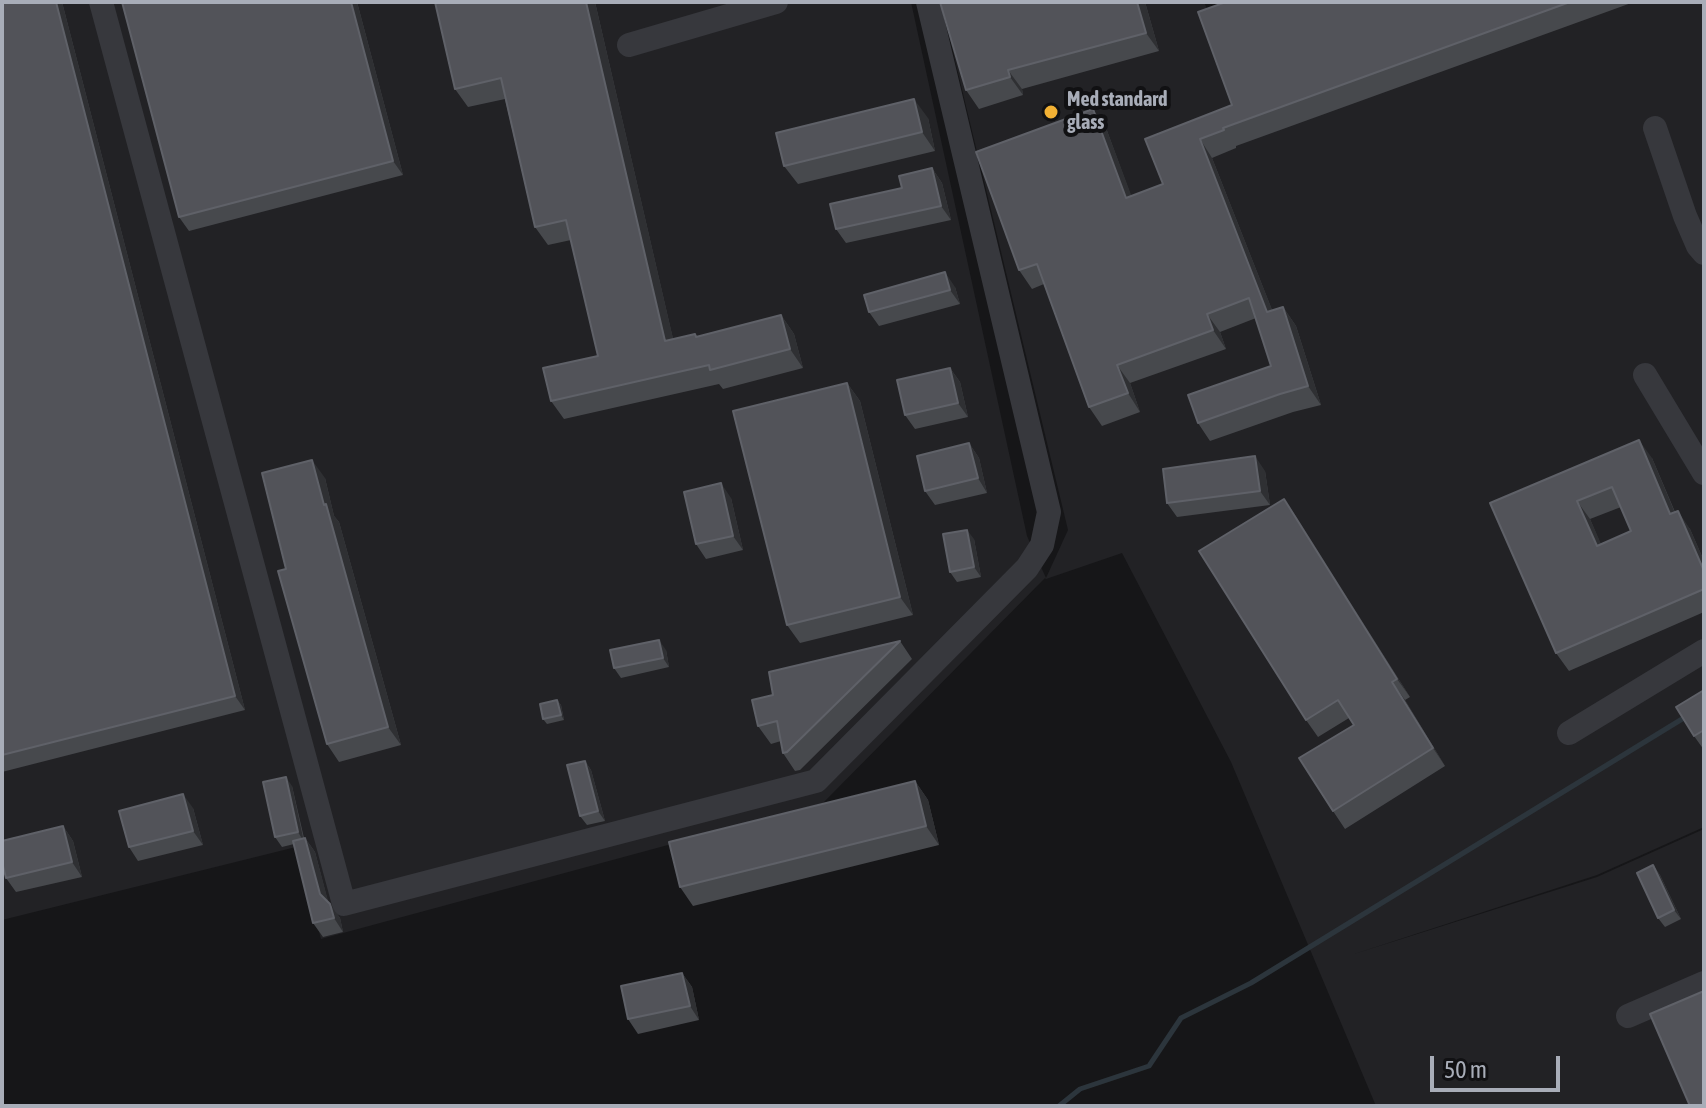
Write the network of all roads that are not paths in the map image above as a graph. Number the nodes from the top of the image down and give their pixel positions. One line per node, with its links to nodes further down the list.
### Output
1 (101, 2): 3 (street)
2 (776, 2): 4 (street)
3 (928, 2)
4 (629, 45)
5 (1655, 128): 6 (street)
6 (1704, 253)
7 (1645, 375): 8 (street)
8 (1704, 473)
9 (1704, 651): 10 (street)
10 (1569, 733)
11 (1704, 983): 12 (street)
12 (1628, 1016)

